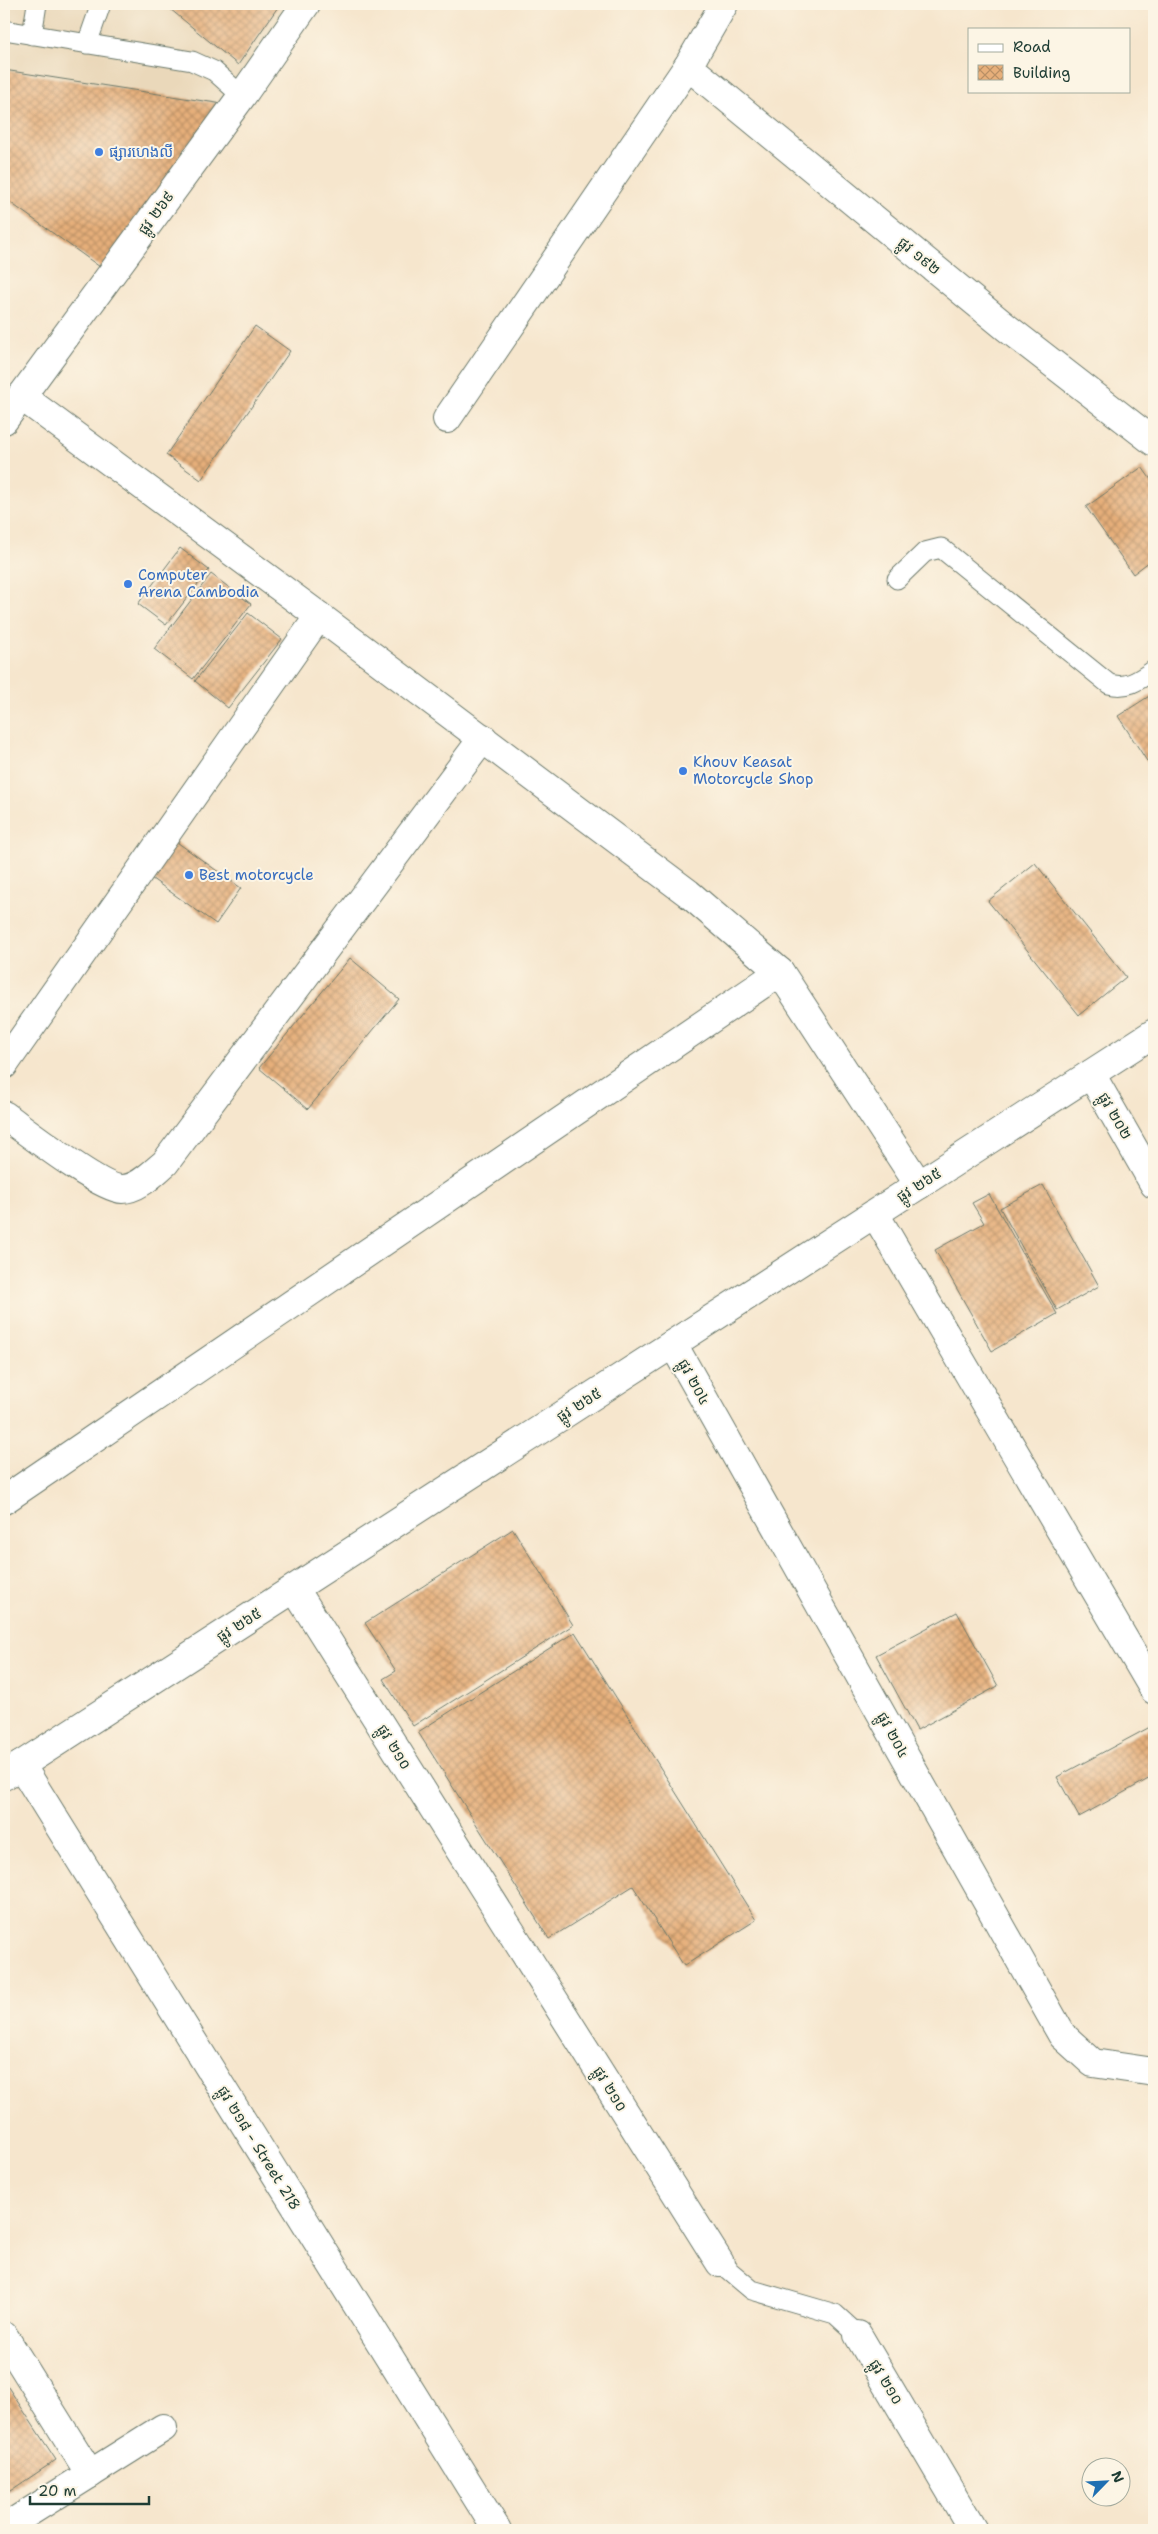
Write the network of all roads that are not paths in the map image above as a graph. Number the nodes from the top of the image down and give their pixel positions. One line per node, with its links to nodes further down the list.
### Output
1 (37, 4): 6 (lane)
2 (101, 4): 7 (lane)
3 (306, 4): 9 (street, ផ្លូវ ២៦៩)
4 (724, 4): 8 (street)
5 (4, 30): 6 (lane)
6 (32, 35): 7 (lane)
7 (87, 44): 9 (lane)
8 (688, 66): 12 (street); 13 (street, ផ្លូវ ១៩២)
9 (242, 96): 10 (street, ផ្លូវ ២៦៩)
10 (21, 396): 11 (street, ផ្លូវ ២៦៩); 15 (street)
11 (4, 420)
12 (447, 420)
13 (1154, 442)
14 (897, 579): 16 (lane)
15 (319, 616): 17 (street); 20 (street)
16 (1154, 670)
17 (483, 738): 18 (street); 22 (street)
18 (780, 972): 24 (street); 27 (street)
19 (1154, 1033): 21 (street, ផ្លូវ ២៦៥)
20 (4, 1066)
21 (1091, 1074): 23 (street, ផ្លូវ ២០២); 24 (street, ផ្លូវ ២៦៥)
22 (4, 1115)
23 (1154, 1184)
24 (919, 1185): 25 (street, ផ្លូវ ២៦៥)
25 (875, 1214): 26 (street, ផ្លូវ ២៦៥); 29 (street)
26 (673, 1344): 28 (street, ផ្លូវ ២៦៥); 31 (street, ផ្លូវ ២០៤)
27 (4, 1500)
28 (295, 1589): 30 (street, ផ្លូវ ២៦៥); 32 (street, ផ្លូវ ២១០)
29 (1154, 1690)
30 (12, 1771): 38 (street, ផ្លូវ ២១៨ - Street 218)
31 (1154, 2072)
32 (720, 2263): 33 (lane, ផ្លូវ ២១០)
33 (858, 2335): 39 (street, ផ្លូវ ២១០)
34 (4, 2336): 36 (street)
35 (163, 2428): 36 (street)
36 (90, 2474): 37 (street)
37 (4, 2528)
38 (497, 2530)
39 (973, 2530)

